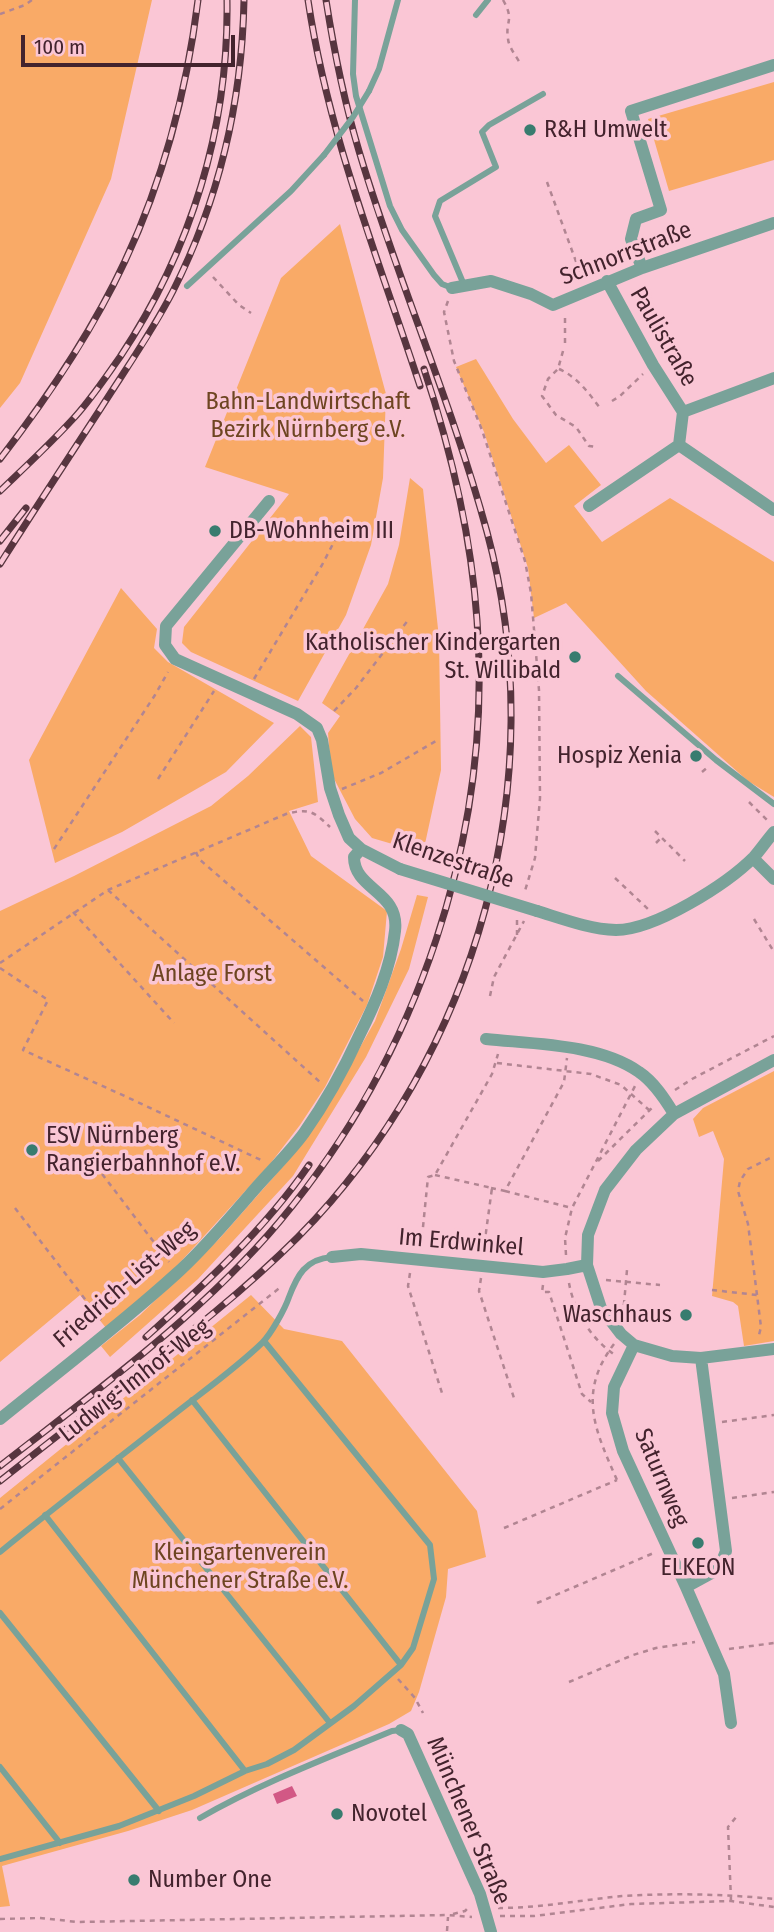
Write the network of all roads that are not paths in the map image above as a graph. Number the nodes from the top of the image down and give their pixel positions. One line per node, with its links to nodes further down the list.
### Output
1 (355, 0): 11 (lane)
2 (398, 0): 10 (lane, bridge)
3 (488, 0): 4 (lane)
4 (476, 15)
5 (774, 65): 8 (street)
6 (544, 94): 11 (lane)
7 (774, 223): 8 (street, Schnorrstraße)
8 (642, 268): 9 (street, Schnorrstraße)
9 (607, 281): 11 (street, Schnorrstraße); 13 (street, Paulistraße)
10 (187, 286)
11 (458, 287)
12 (774, 378): 13 (street)
13 (683, 412): 14 (street)
14 (679, 445): 16 (street); 17 (street)
15 (269, 501): 21 (street, Klenzestraße)
16 (589, 506)
17 (774, 510)
18 (618, 676): 19 (lane)
19 (774, 804)
20 (774, 830): 22 (street, Klenzestraße)
21 (361, 849): 22 (street, Klenzestraße, bridge); 34 (street, Friedrich-List-Weg)
22 (753, 858): 23 (street)
23 (774, 879)
24 (486, 1039): 26 (street)
25 (774, 1060): 26 (street)
26 (674, 1114): 28 (street)
27 (332, 1257): 28 (street, Im Erdwinkel); 29 (lane)
28 (587, 1265): 30 (street)
29 (264, 1341): 33 (lane); 40 (lane)
30 (634, 1345): 32 (street); 38 (street, Saturnweg)
31 (774, 1349): 32 (street)
32 (701, 1358): 38 (street, Saturnweg)
33 (192, 1400): 35 (lane); 40 (lane)
34 (0, 1419)
35 (118, 1458): 36 (lane); 41 (lane)
36 (45, 1515): 37 (lane); 45 (lane)
37 (0, 1552)
38 (686, 1587): 42 (street, Saturnweg)
39 (0, 1613): 46 (lane)
40 (401, 1665): 41 (lane)
41 (330, 1723): 45 (lane)
42 (731, 1723)
43 (401, 1730): 47 (lane); 50 (street, Münchener Straße)
44 (0, 1766): 48 (lane)
45 (246, 1770): 46 (lane)
46 (159, 1811): 48 (lane)
47 (200, 1818)
48 (60, 1843): 49 (lane)
49 (0, 1860)
50 (491, 1932)

